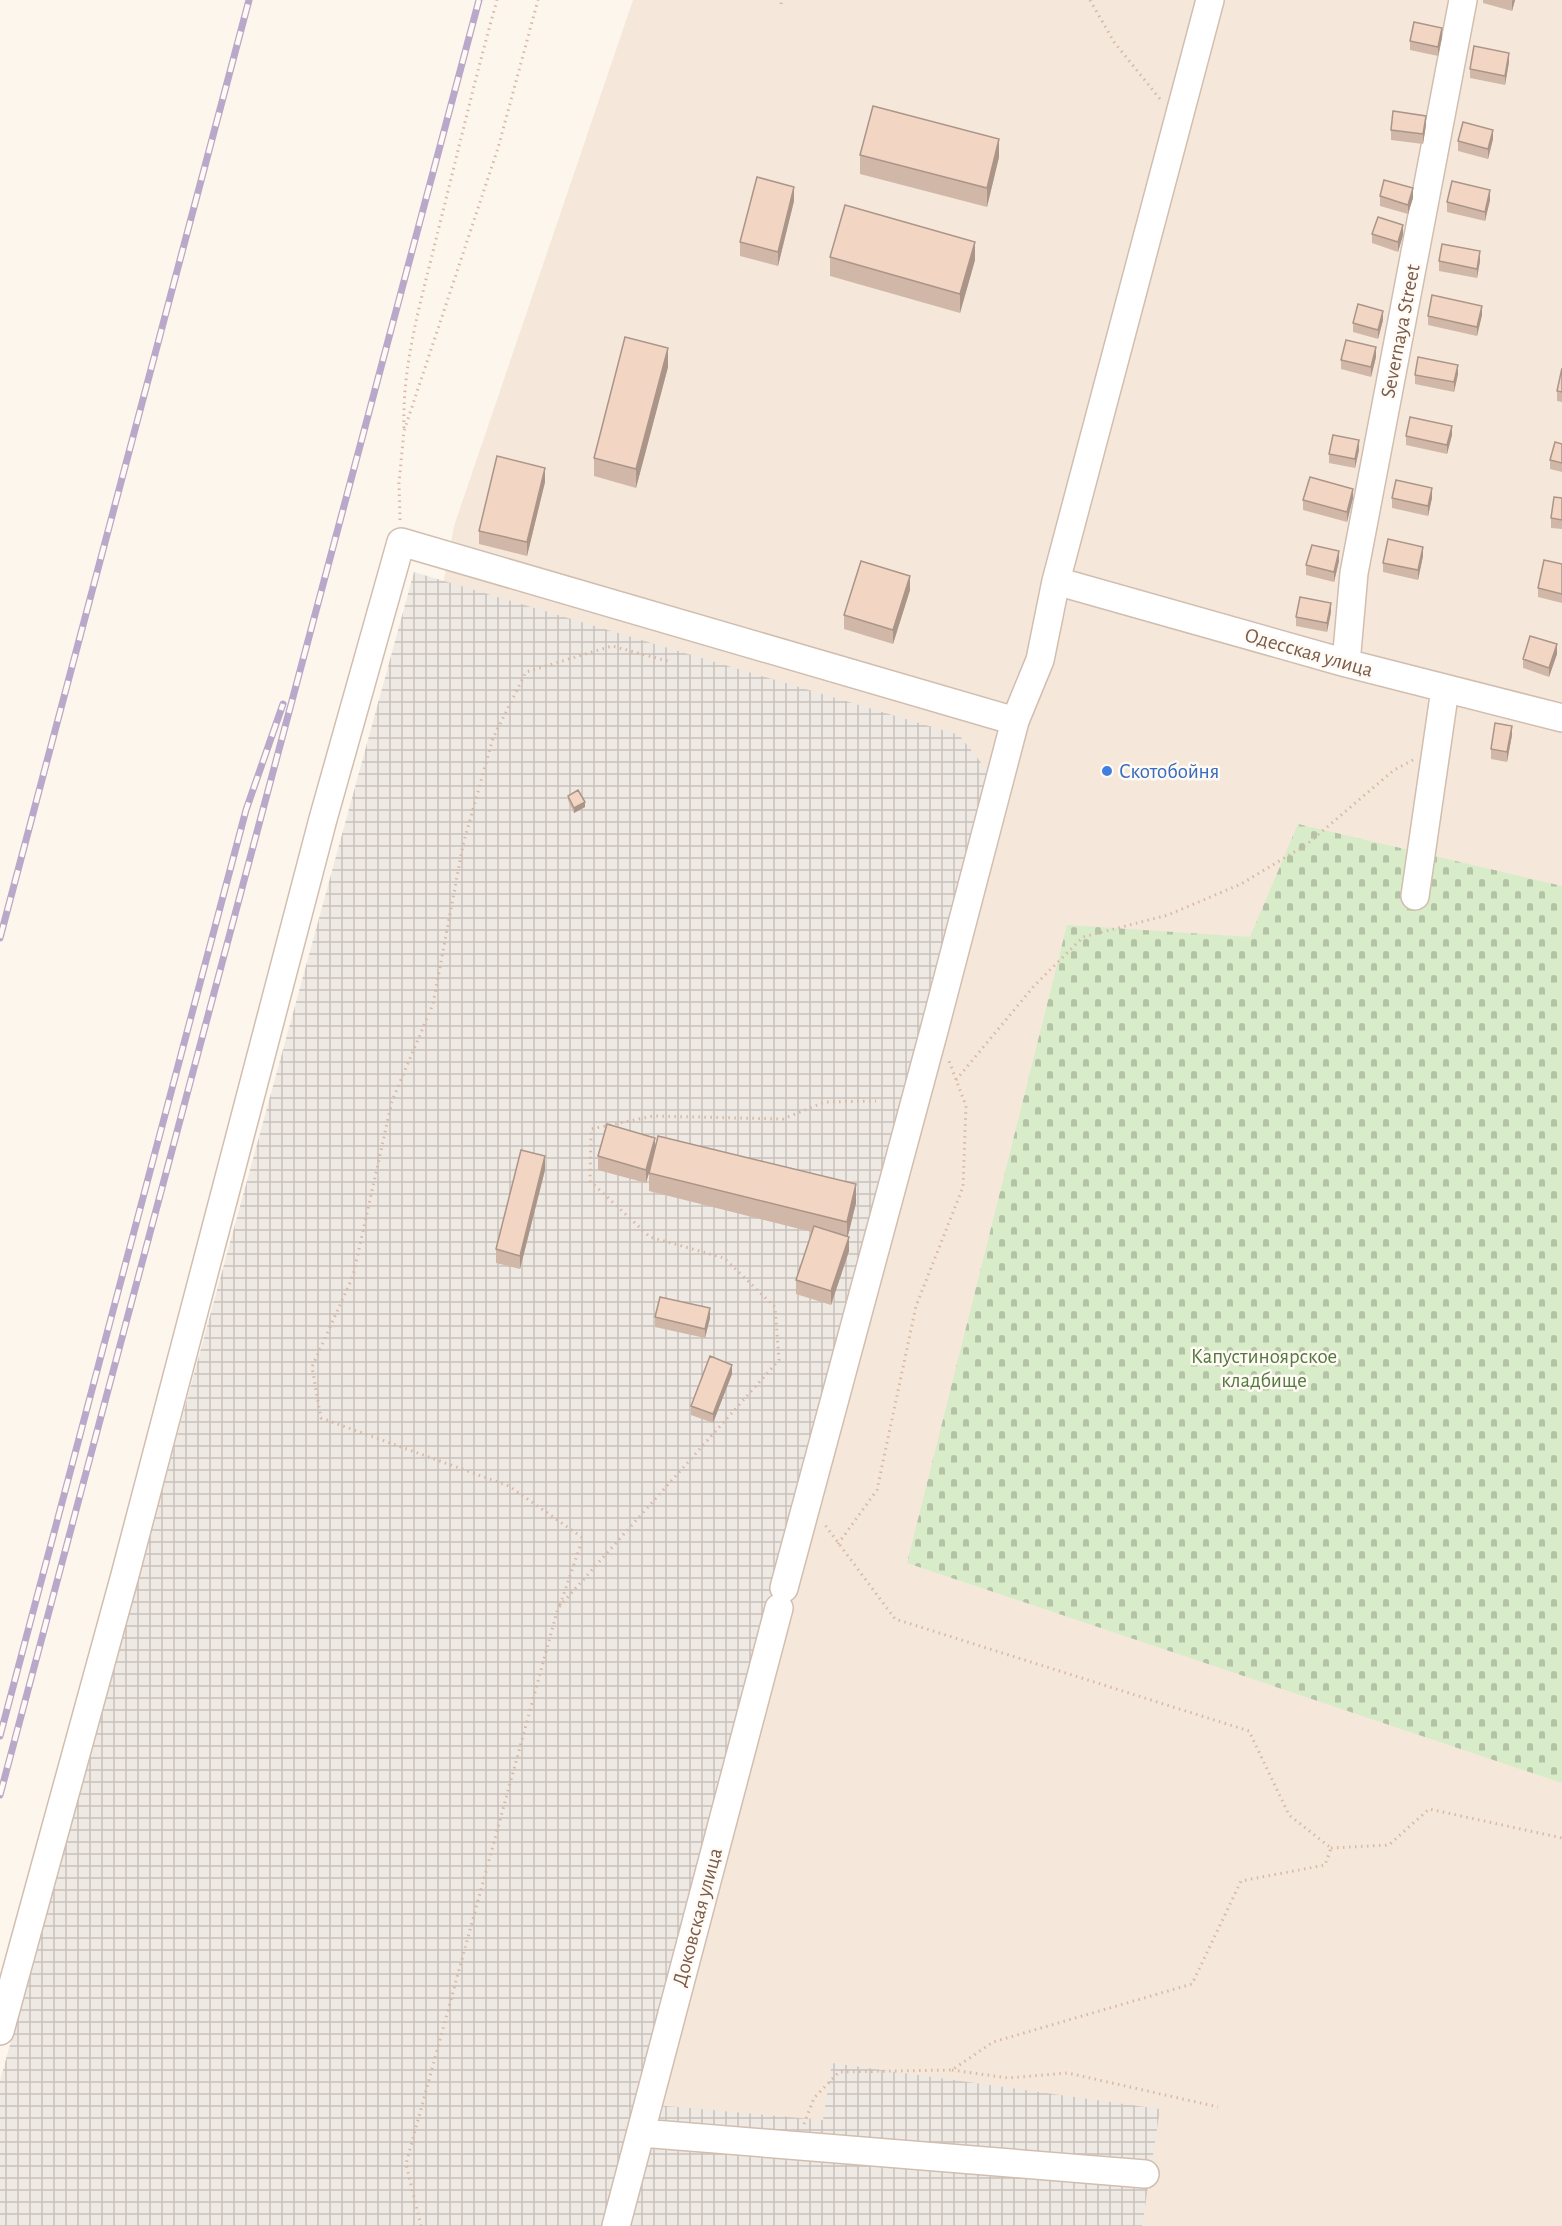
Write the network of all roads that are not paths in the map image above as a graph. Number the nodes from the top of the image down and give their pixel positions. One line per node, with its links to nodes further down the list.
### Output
1 (1210, 0): 3 (street, Доковская улица)
2 (1462, 0): 4 (street, Severnaya Street)
3 (1056, 581): 4 (street, Одесская улица); 7 (street, Доковская улица)
4 (1346, 663): 5 (street, Одесская улица)
5 (1445, 689): 6 (street, Одесская улица); 8 (street)
6 (1562, 718)
7 (1015, 722): 9 (street); 10 (street, Доковская улица)
8 (1415, 896)
9 (0, 2031)
10 (641, 2133): 11 (street); 12 (street, Доковская улица)
11 (1145, 2174)
12 (616, 2226)

